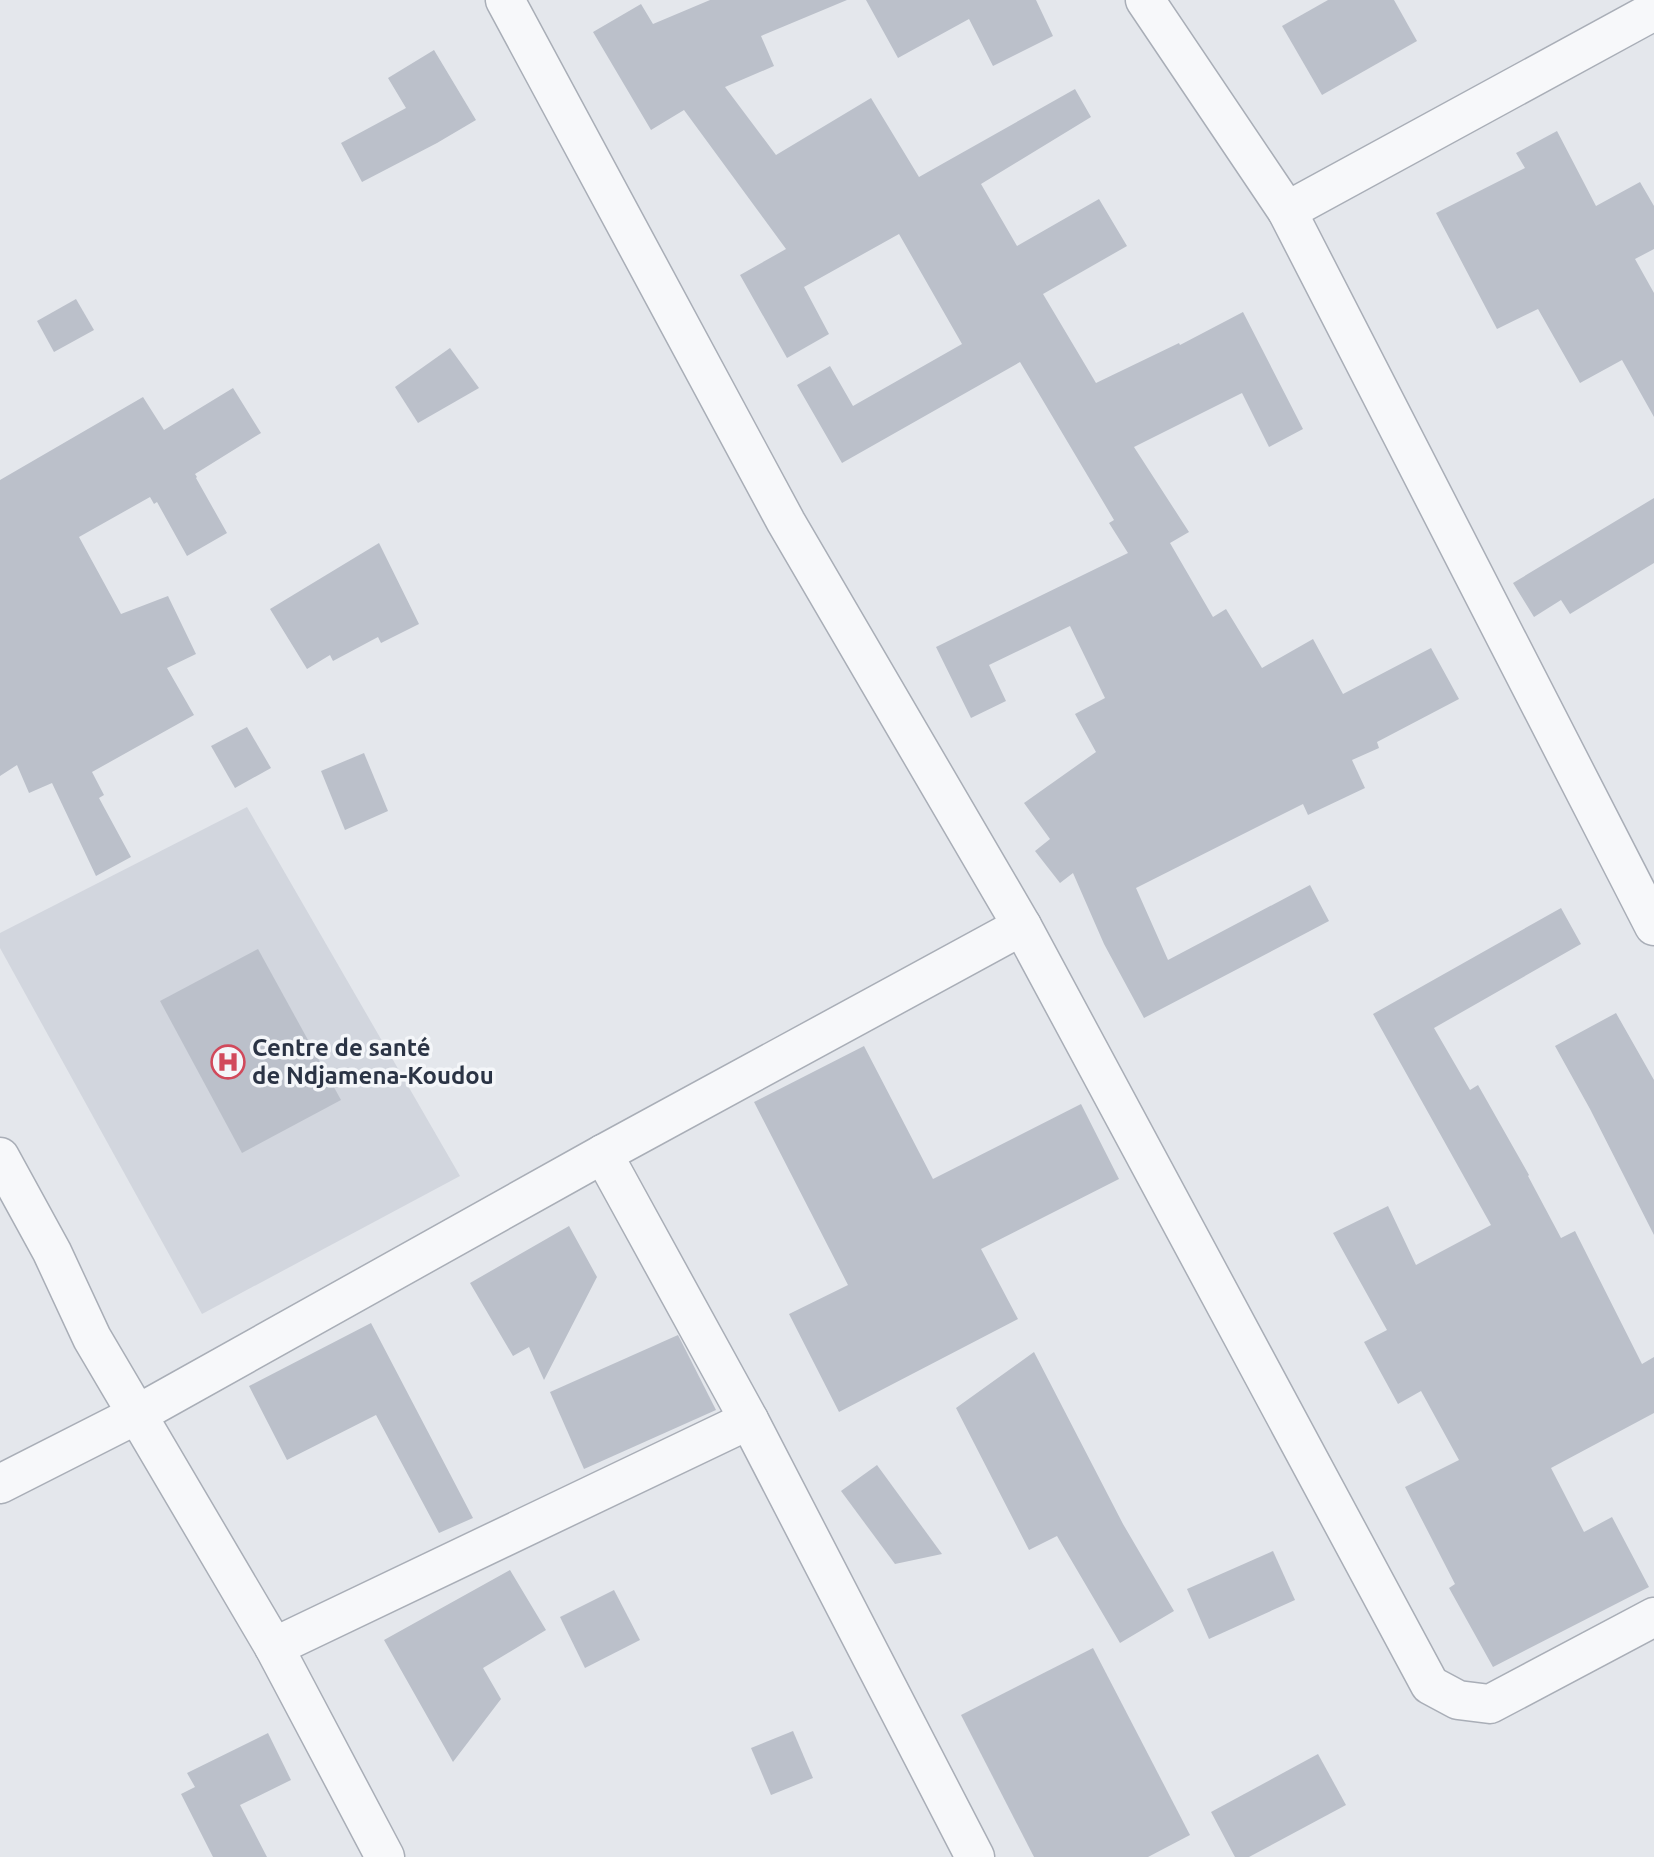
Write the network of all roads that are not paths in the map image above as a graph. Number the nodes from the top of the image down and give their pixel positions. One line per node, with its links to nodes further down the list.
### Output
1 (505, 0): 5 (street)
2 (1145, 0): 4 (street)
3 (1654, 11): 4 (street)
4 (1287, 211): 6 (street)
5 (1022, 926): 7 (street); 12 (street)
6 (1654, 926)
7 (603, 1154): 9 (street); 10 (street)
8 (0, 1157): 9 (street)
9 (136, 1415): 11 (street); 13 (street)
10 (749, 1420): 13 (street); 15 (street)
11 (0, 1484)
12 (1654, 1617)
13 (274, 1647): 14 (street)
14 (385, 1857)
15 (975, 1857)

